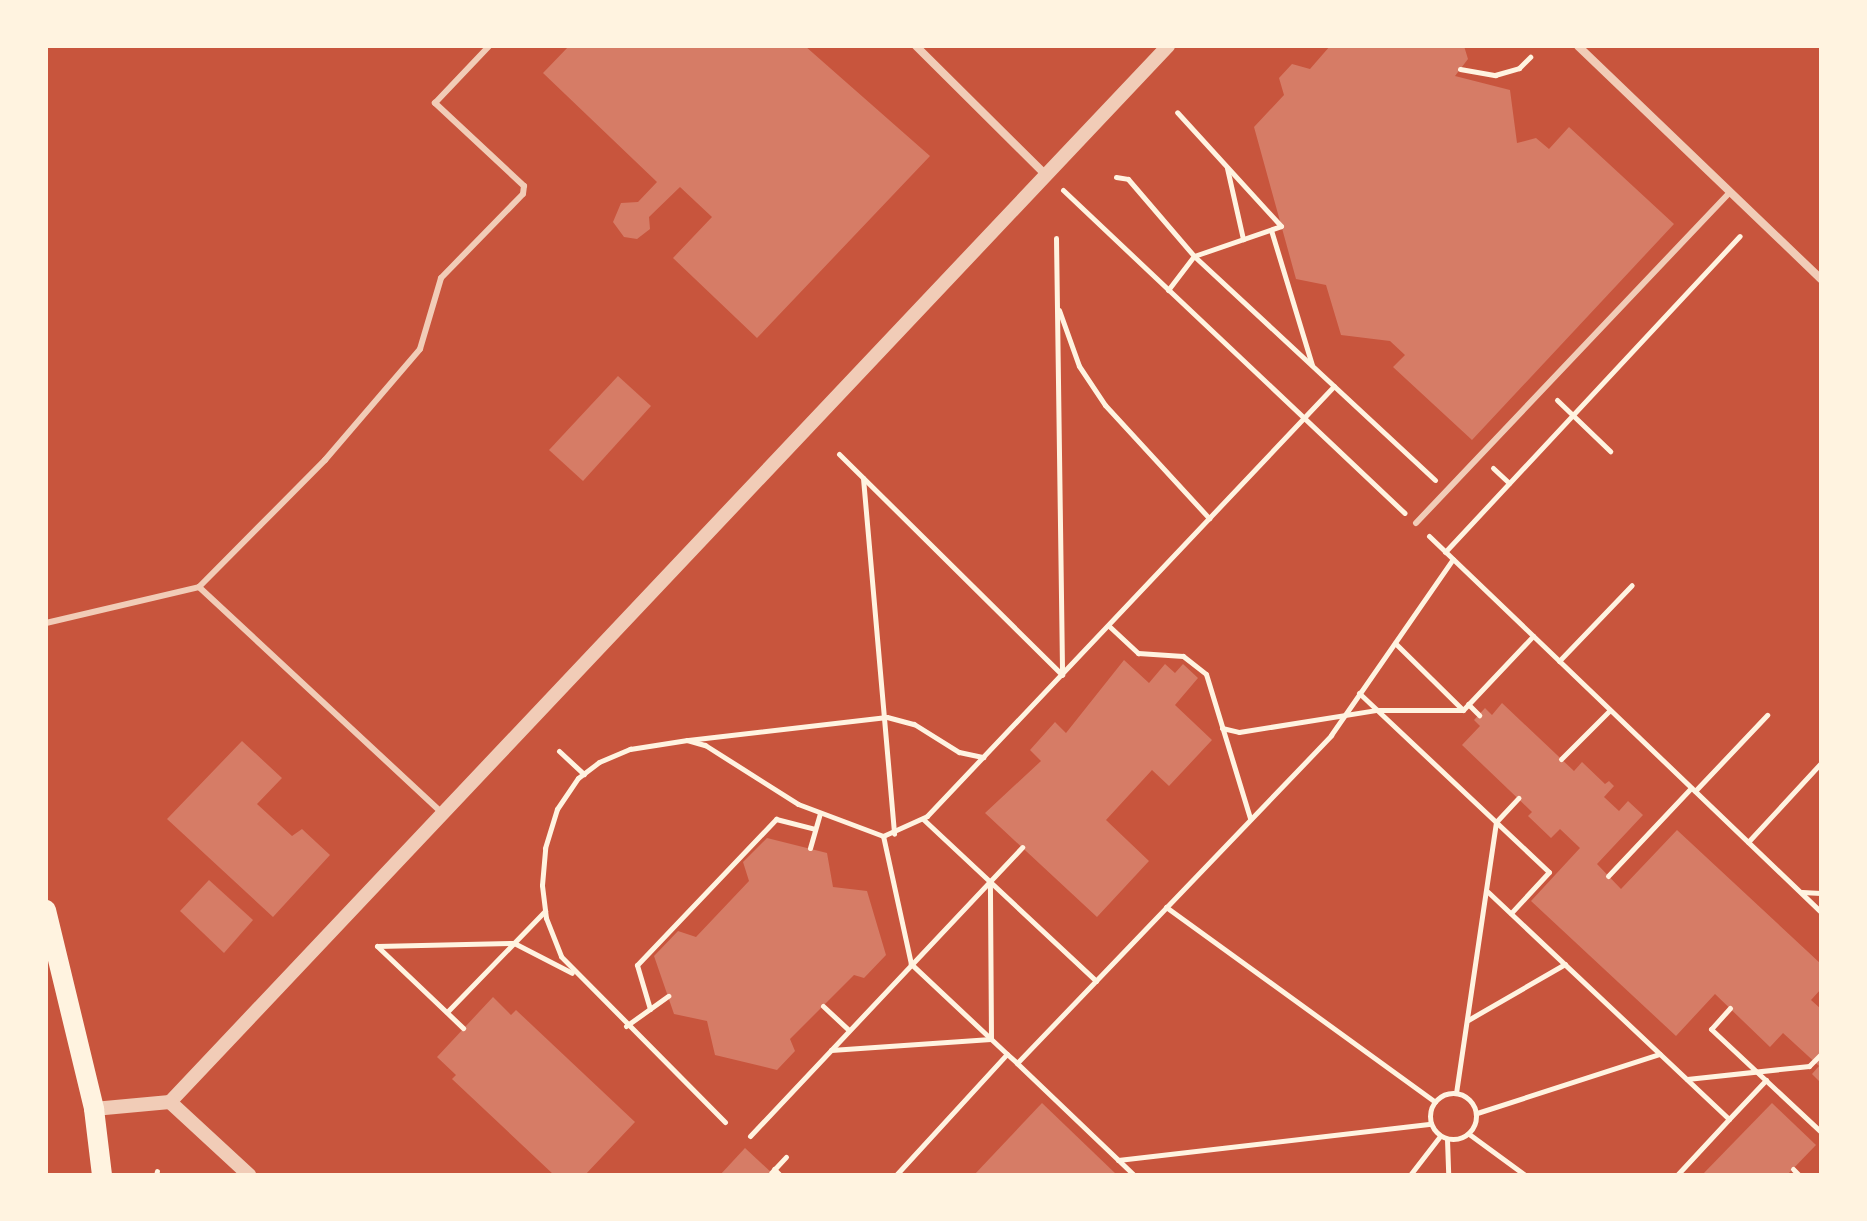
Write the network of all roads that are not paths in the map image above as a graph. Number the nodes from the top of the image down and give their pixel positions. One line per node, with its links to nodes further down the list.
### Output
1 (489, 46): 9 (lane)
2 (916, 46): 5 (street)
3 (1168, 46): 5 (street)
4 (1578, 46): 6 (street)
5 (1047, 176): 11 (street)
6 (1730, 192): 7 (street); 8 (lane)
7 (1821, 279)
8 (1416, 523)
9 (199, 587): 10 (lane); 11 (lane)
10 (46, 623)
11 (443, 814): 13 (street)
12 (46, 910): 14 (main road)
13 (170, 1102): 14 (street); 16 (street)
14 (94, 1109): 15 (main road)
15 (102, 1175)
16 (249, 1175)

